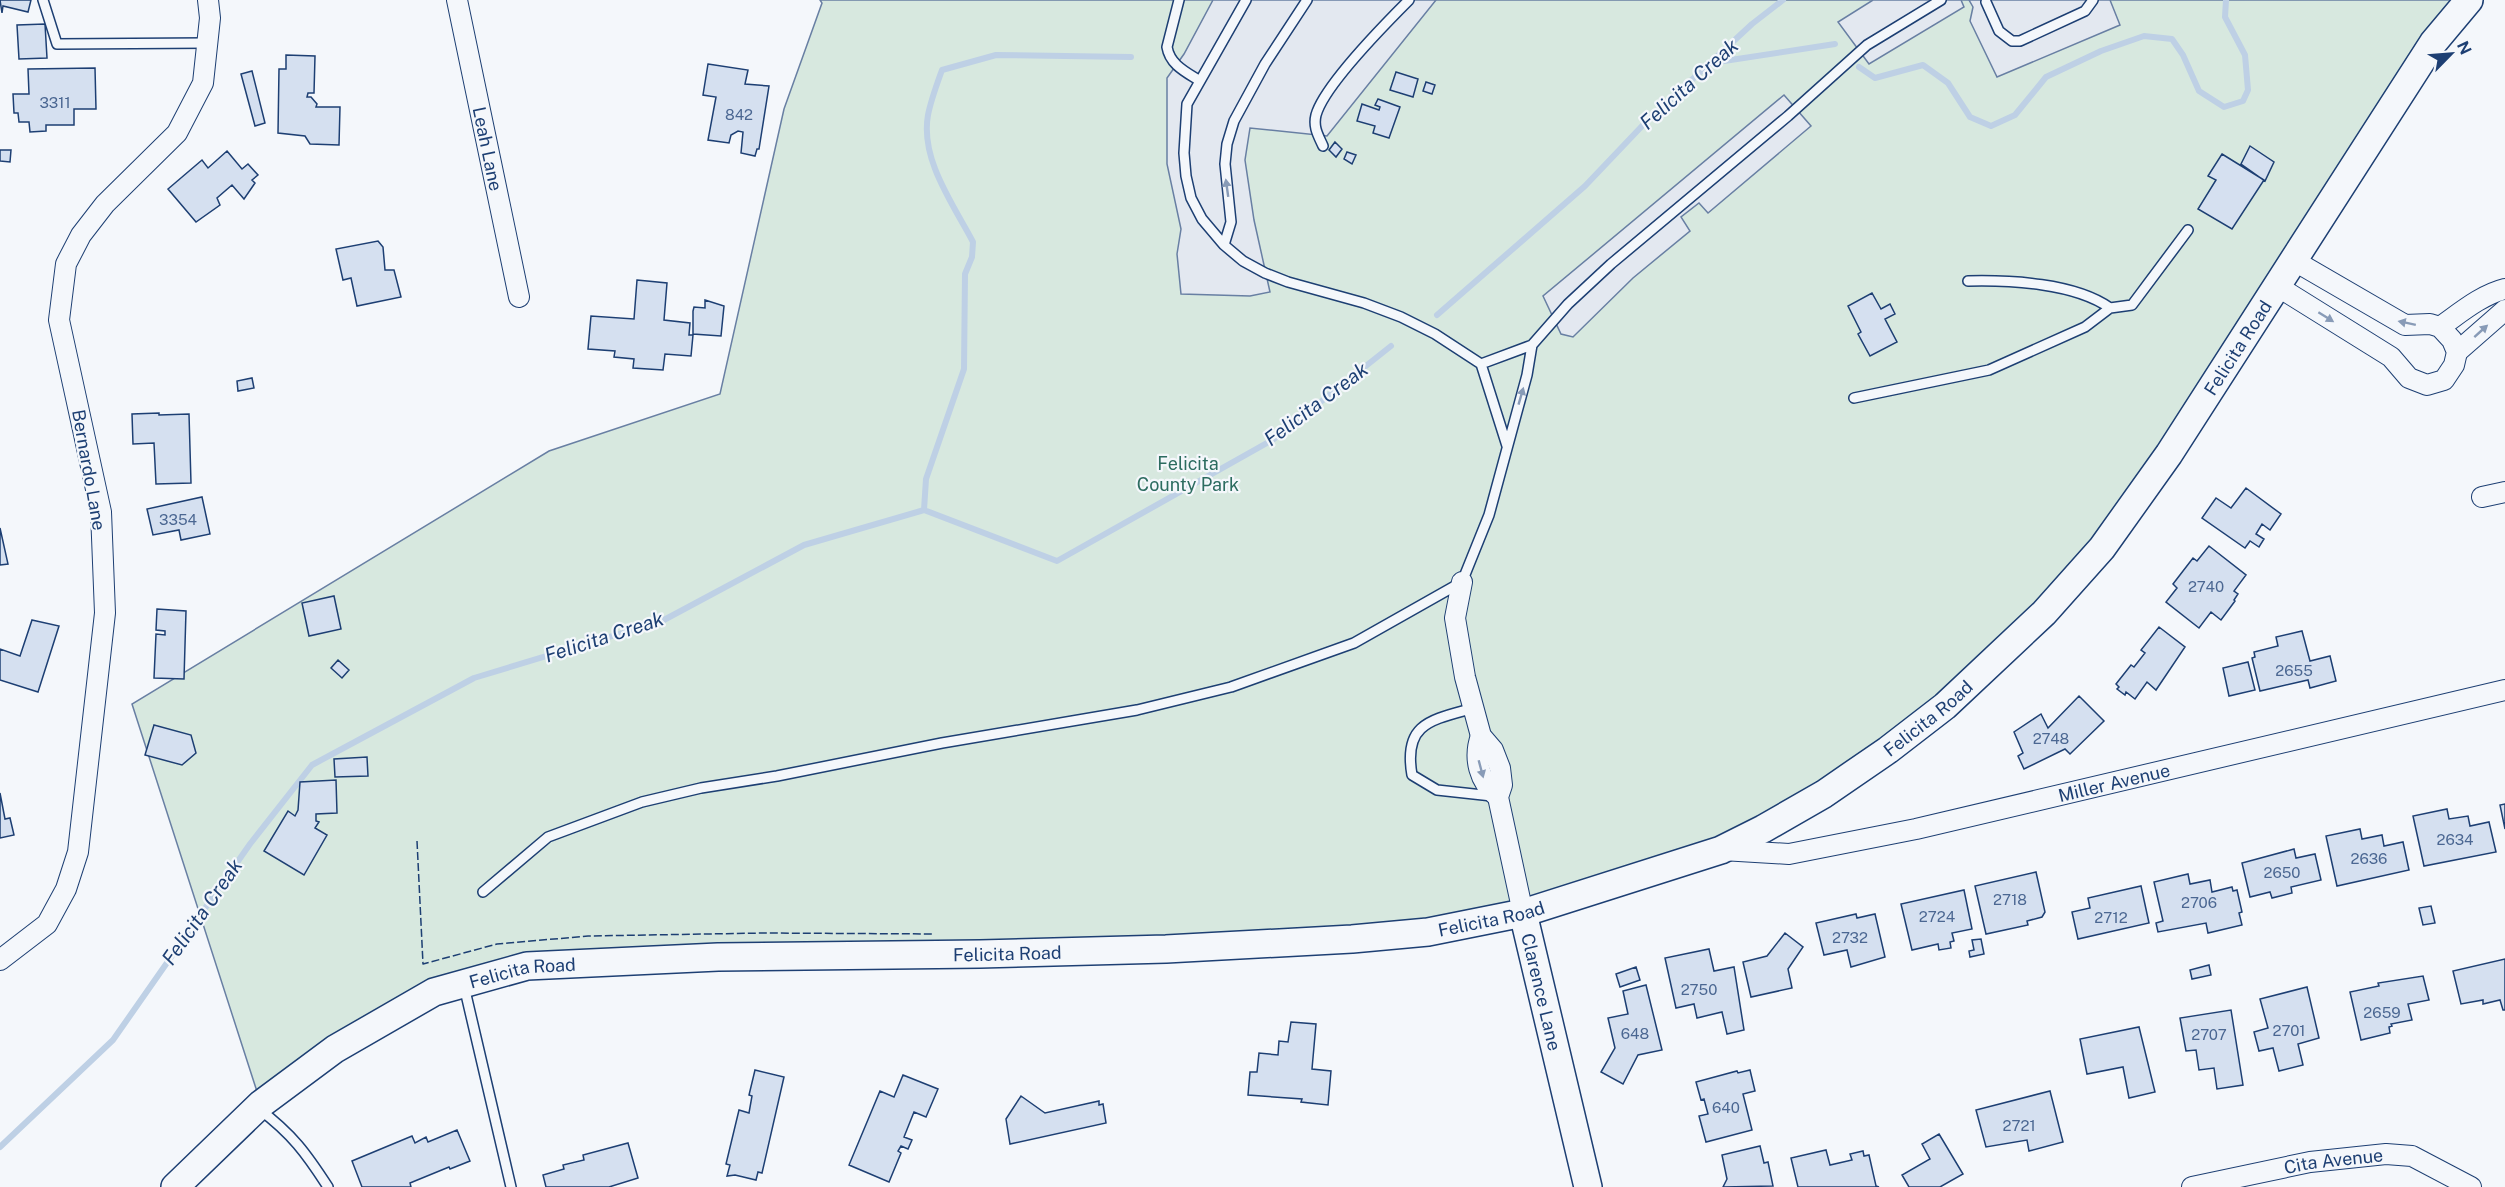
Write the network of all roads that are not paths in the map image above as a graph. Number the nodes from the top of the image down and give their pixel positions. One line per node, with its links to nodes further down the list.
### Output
1 (43, 0): 12 (lane)
2 (208, 0): 12 (street, Bernardo Lane)
3 (457, 0): 21 (street, Leah Lane)
4 (1179, 0): 13 (lane)
5 (1246, 0): 13 (lane)
6 (1307, 0): 16 (lane, one-way to 6)
7 (1409, 0): 14 (lane)
8 (1941, 0): 25 (lane)
9 (2093, 0): 11 (lane)
10 (2469, 0): 17 (main road, Felicita Road)
11 (1984, 1)
12 (208, 43): 39 (street, Bernardo Lane)
13 (1200, 81): 16 (lane)
14 (1323, 146)
15 (2188, 230): 22 (lane)
16 (1224, 245): 27 (lane)
17 (2294, 260): 19 (main road, Felicita Road); 24 (street, one-way to 17)
18 (1968, 281): 22 (lane)
19 (2277, 286): 26 (street, one-way to 26); 36 (main road, Felicita Road)
20 (2505, 289): 24 (street)
21 (519, 297)
22 (2110, 308): 28 (lane)
23 (2505, 310): 26 (street, one-way to 23)
24 (2440, 327): 26 (street)
25 (1532, 345): 27 (lane); 29 (lane, one-way to 25)
26 (2457, 352)
27 (1481, 364): 29 (lane)
28 (1854, 398)
29 (1507, 446): 32 (lane)
30 (2505, 492): 31 (street)
31 (2482, 497)
32 (1462, 582): 34 (street, Clarence Lane); 37 (lane)
33 (2505, 690): 36 (street, Miller Avenue)
34 (1474, 708): 35 (street, Clarence Lane); 35 (lane)
35 (1498, 797): 38 (street, Clarence Lane)
36 (1721, 850): 38 (main road, Felicita Road)
37 (483, 892)
38 (1523, 913): 40 (main road, Felicita Road); 45 (main road, Clarence Lane)
39 (0, 960)
40 (463, 984): 41 (main road, Felicita Road); 44 (lane)
41 (257, 1108): 42 (main road, Felicita Road); 43 (lane)
42 (175, 1187)
43 (328, 1187)
44 (511, 1187)
45 (1588, 1187)
46 (2192, 1187): 47 (street, Cita Avenue)
47 (2470, 1187)

